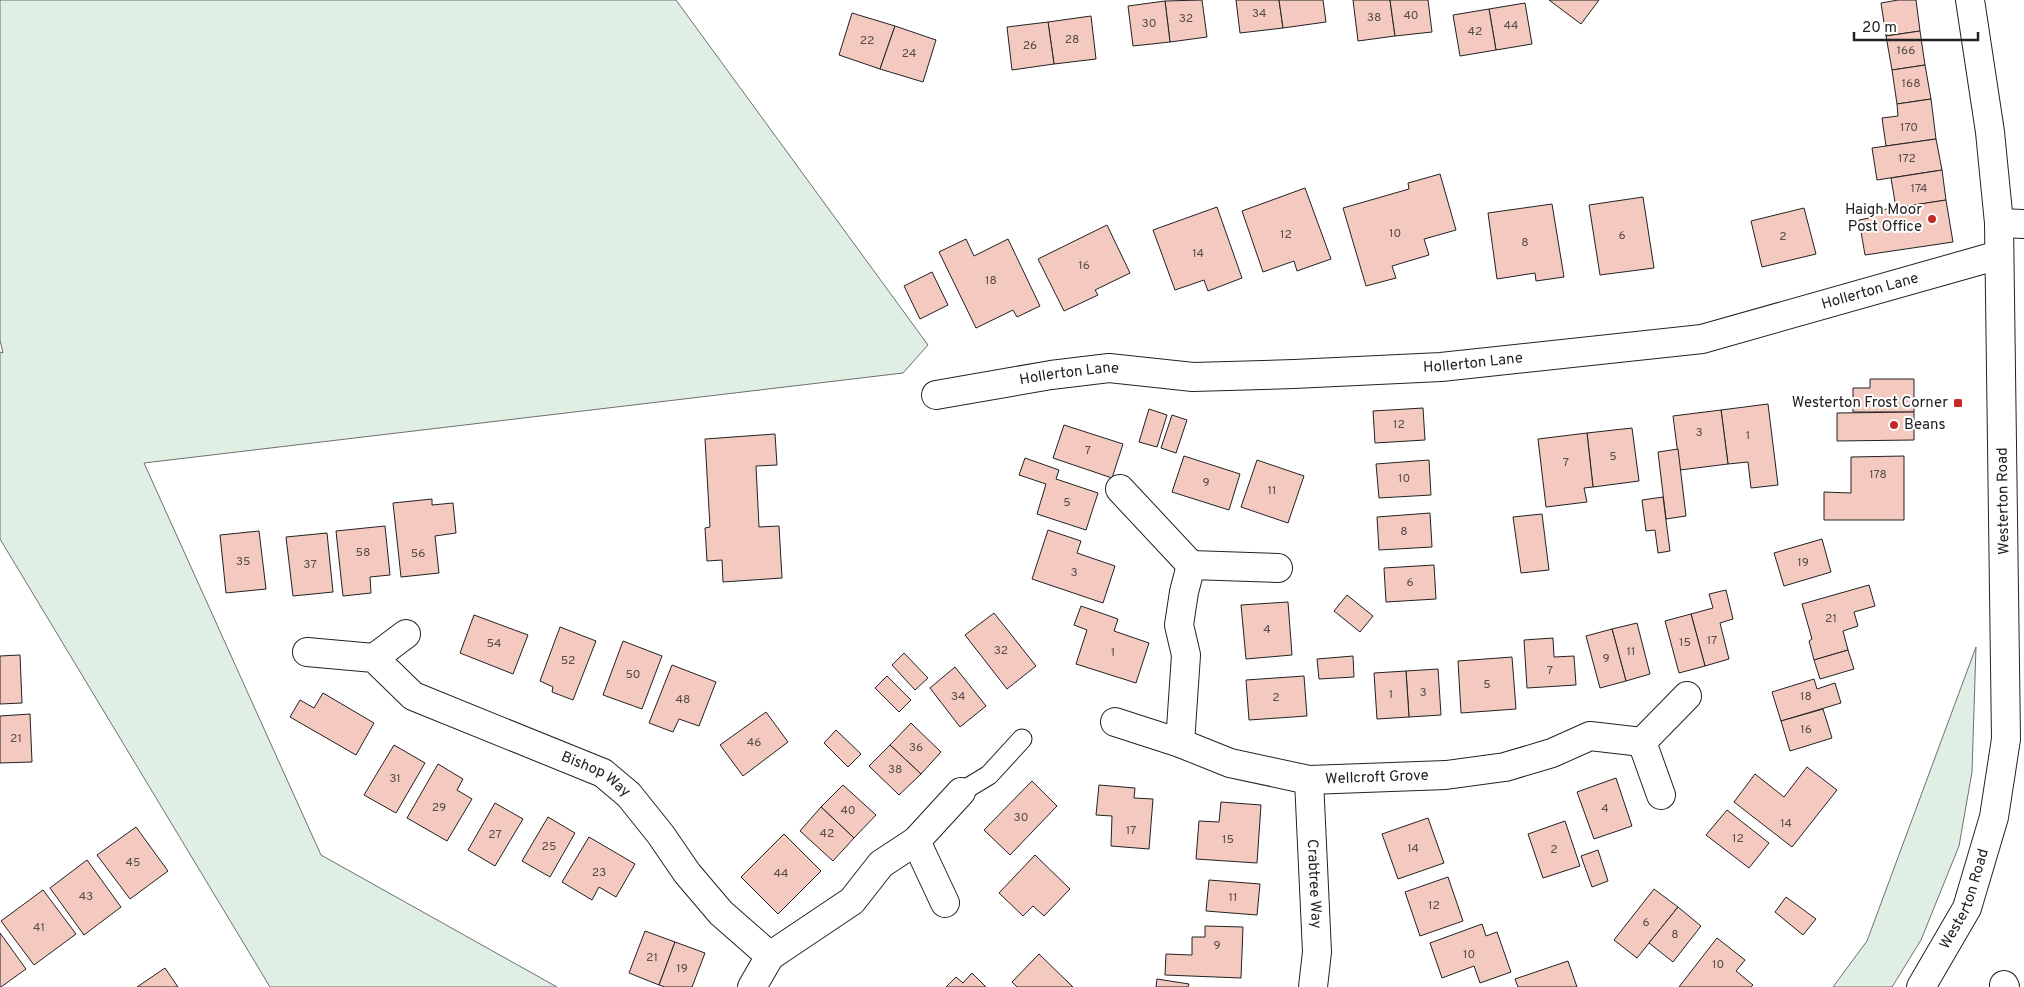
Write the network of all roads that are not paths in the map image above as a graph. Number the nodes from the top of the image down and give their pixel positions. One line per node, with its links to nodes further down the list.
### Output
1 (1970, 0): 2 (street, Westerton Road)
2 (2012, 224): 3 (street, Westerton Road)
3 (1999, 255): 4 (street, Hollerton Lane); 24 (street, Westerton Road)
4 (936, 395)
5 (1120, 489): 6 (street)
6 (1192, 565): 7 (street); 14 (street)
7 (1278, 568)
8 (406, 634): 10 (street)
9 (307, 652): 10 (street)
10 (374, 658): 21 (street, Bishop Way)
11 (1687, 696): 15 (street)
12 (1115, 722): 14 (street, Wellcroft Grove)
13 (1022, 739): 17 (lane)
14 (1180, 742): 16 (street, Wellcroft Grove)
15 (1642, 742): 16 (street, Wellcroft Grove); 18 (street)
16 (1309, 780): 23 (street, Crabtree Way)
17 (961, 792): 19 (street)
18 (1661, 795)
19 (916, 841): 20 (street); 21 (street)
20 (945, 903)
21 (770, 956): 22 (street)
22 (752, 987)
23 (1313, 987)
24 (1921, 987)

